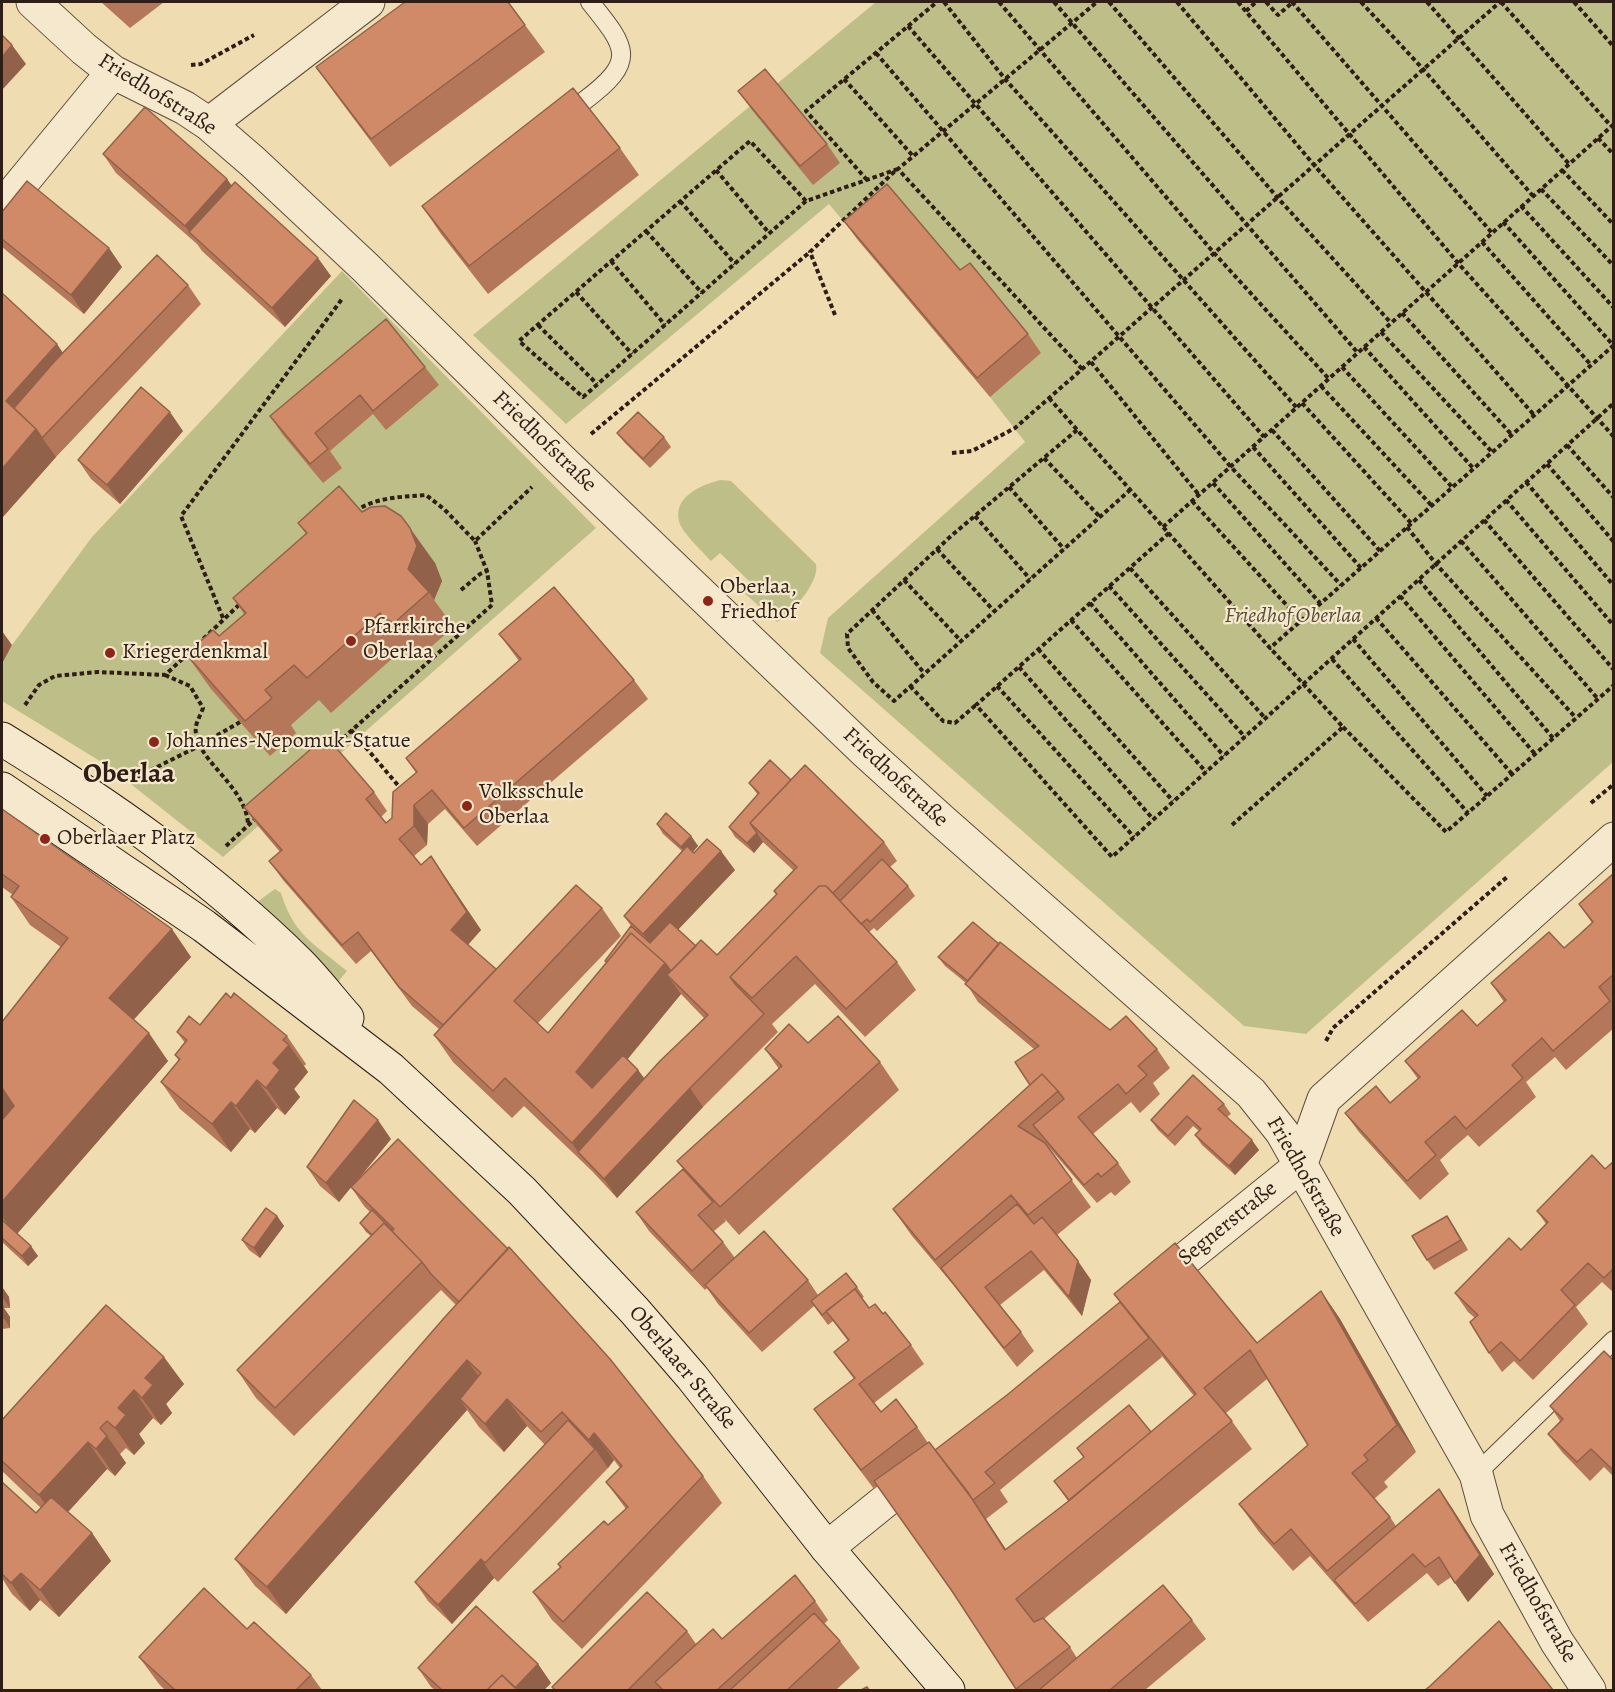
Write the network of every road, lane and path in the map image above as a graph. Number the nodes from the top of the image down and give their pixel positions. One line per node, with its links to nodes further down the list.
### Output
1 (33, 2): 29 (street, Friedhofstraße)
2 (368, 2): 35 (street)
3 (590, 2): 32 (lane)
4 (937, 2): 21 (path)
5 (944, 2): 31 (path)
6 (999, 2): 25 (path)
7 (1054, 2): 20 (path)
8 (1096, 2): 20 (path)
9 (1110, 2): 50 (path)
10 (1177, 2): 43 (path)
11 (1238, 2): 19 (path)
12 (1256, 2): 19 (path)
13 (1266, 2): 14 (path)
14 (1293, 2): 34 (path)
15 (1361, 2): 28 (path)
16 (1427, 2): 23 (path)
17 (1500, 2): 23 (path); 36 (path)
18 (1574, 2): 24 (path)
19 (1246, 10): 38 (path)
20 (1071, 23): 25 (path); 56 (path)
21 (908, 26): 26 (path); 33 (path)
22 (259, 33): 27 (path)
23 (1458, 38): 28 (path); 42 (path)
24 (1614, 47)
25 (1039, 50): 31 (path); 63 (path)
26 (876, 53): 30 (path); 37 (path)
27 (190, 65)
28 (1423, 69): 34 (path); 49 (path)
29 (113, 72): 35 (street, Friedhofstraße); 54 (street)
30 (844, 79): 41 (path); 47 (path)
31 (1005, 79): 33 (path); 69 (path)
32 (584, 101)
33 (975, 105): 37 (path); 73 (path)
34 (1382, 105): 38 (path); 60 (path)
35 (209, 124): 68 (street, Friedhofstraße)
36 (1612, 125): 39 (path)
37 (944, 131): 41 (path); 81 (path)
38 (1349, 134): 43 (path); 65 (path)
39 (1598, 138): 40 (path); 42 (path)
40 (1614, 155)
41 (913, 156): 44 (path)
42 (1569, 164): 46 (path)
43 (1314, 165): 50 (path); 72 (path)
44 (898, 169): 47 (path); 62 (path); 89 (path)
45 (716, 170): 51 (path); 52 (path); 59 (path)
46 (1562, 170): 48 (path); 57 (path)
47 (867, 180): 52 (path)
48 (1541, 189): 49 (path); 67 (path)
49 (1533, 196): 53 (path)
50 (1277, 197): 56 (path); 77 (path)
51 (681, 201): 58 (path); 66 (path)
52 (806, 201): 59 (path)
53 (1521, 206): 55 (path); 74 (path)
54 (2, 207)
55 (1503, 222): 60 (path); 82 (path)
56 (1246, 224): 63 (path); 84 (path)
57 (1614, 225)
58 (646, 231): 64 (path); 71 (path)
59 (770, 233): 66 (path)
60 (1492, 233): 61 (path)
61 (1482, 242): 65 (path); 87 (path)
62 (810, 252): 76 (path); 105 (path)
63 (1214, 253): 69 (path); 90 (path)
64 (611, 261): 70 (path); 79 (path)
65 (1458, 263): 72 (path); 92 (path)
66 (735, 264): 71 (path)
67 (1614, 266)
68 (365, 267): 155 (path); 208 (street, Friedhofstraße)
69 (1182, 280): 73 (path); 97 (path)
70 (576, 292): 78 (path); 85 (path)
71 (702, 292): 79 (path)
72 (1425, 293): 75 (path); 98 (path)
73 (1152, 307): 81 (path); 103 (path)
74 (1614, 308)
75 (1402, 313): 77 (path); 102 (path)
76 (836, 315)
77 (1391, 322): 80 (path)
78 (538, 325): 91 (path); 91 (path)
79 (665, 325): 85 (path)
80 (1381, 332): 83 (path); 108 (path)
81 (1119, 336): 86 (path); 112 (path)
82 (1613, 345): 87 (path)
83 (1364, 347): 84 (path); 113 (path)
84 (1358, 353): 88 (path)
85 (632, 354): 91 (path)
86 (1090, 362): 89 (path); 120 (path)
87 (1591, 365): 92 (path)
88 (1342, 367): 90 (path); 118 (path)
89 (1082, 369): 94 (path)
90 (1329, 379): 93 (path)
91 (597, 384)
92 (1568, 385): 98 (path); 99 (path)
93 (1321, 386): 95 (path); 124 (path)
94 (1049, 398): 100 (path); 109 (path)
95 (1302, 403): 97 (path); 129 (path)
96 (1614, 404): 99 (path)
97 (1296, 408): 101 (path)
98 (1534, 415): 102 (path)
99 (1597, 418): 104 (path); 106 (path)
100 (1077, 430): 110 (path); 119 (path)
101 (1272, 430): 103 (path); 137 (path)
102 (1512, 435): 108 (path)
103 (1264, 437): 107 (path)
104 (1614, 437)
105 (587, 438)
106 (1567, 445): 111 (path); 121 (path)
107 (1253, 447): 112 (path); 139 (path)
108 (1492, 452): 113 (path)
109 (952, 453)
110 (1044, 458): 117 (path); 127 (path)
111 (1547, 464): 115 (path); 134 (path)
112 (1231, 467): 116 (path); 145 (path)
113 (1473, 468): 118 (path)
114 (538, 482): 132 (path)
115 (1526, 482): 122 (path); 147 (path)
116 (1213, 483): 120 (path); 152 (path)
117 (1009, 488): 126 (path); 136 (path)
118 (1452, 488): 124 (path)
119 (1130, 490): 127 (path); 130 (path)
120 (1199, 495): 123 (path)
121 (1614, 498)
122 (1506, 500): 128 (path); 159 (path)
123 (1192, 501): 130 (path); 158 (path)
124 (1432, 506): 129 (path)
125 (349, 514): 132 (path)
126 (975, 516): 135 (path); 142 (path)
127 (1100, 517): 136 (path)
128 (1484, 520): 133 (path); 166 (path)
129 (1409, 525): 137 (path); 138 (path)
130 (1163, 527): 131 (path)
131 (1168, 533): 140 (path); 162 (path)
132 (475, 541): 141 (path)
133 (1461, 542): 138 (path); 173 (path)
134 (1614, 542)
135 (937, 549): 143 (path); 154 (path)
136 (1064, 549): 142 (path)
137 (1380, 551): 139 (path)
138 (1436, 564): 144 (path); 177 (path)
139 (1361, 567): 145 (path)
140 (1130, 568): 146 (path); 176 (path)
141 (486, 571): 148 (path); 180 (path)
142 (1030, 579): 154 (path)
143 (904, 580): 153 (path); 161 (path)
144 (1419, 580): 150 (path); 182 (path)
145 (1341, 585): 152 (path)
146 (1109, 586): 151 (path); 181 (path)
147 (1614, 586)
148 (461, 590)
149 (248, 596): 155 (path)
150 (1400, 596): 156 (path); 186 (path)
151 (1090, 603): 157 (path); 187 (path)
152 (1320, 603): 158 (path)
153 (872, 610): 167 (path); 171 (path)
154 (994, 611): 161 (path)
155 (223, 618): 168 (path)
156 (1376, 618): 160 (path); 189 (path)
157 (1071, 621): 163 (path); 188 (path)
158 (1301, 621): 162 (path)
159 (1614, 626)
160 (1353, 639): 164 (path); 194 (path)
161 (961, 641): 167 (path)
162 (1270, 648): 169 (path)
163 (1038, 649): 165 (path); 195 (path)
164 (1332, 659): 169 (path); 198 (path)
165 (1019, 667): 172 (path); 199 (path)
166 (1614, 670)
167 (924, 673): 171 (path)
168 (165, 675): 175 (path); 184 (path)
169 (1304, 684): 176 (path); 179 (path)
170 (1614, 685): 173 (path)
171 (910, 686): 174 (path)
172 (997, 686): 174 (path); 202 (path)
173 (1598, 699): 177 (path)
174 (976, 705): 202 (path)
175 (20, 712)
176 (1266, 718): 181 (path)
177 (1576, 718): 182 (path)
178 (240, 722): 184 (path)
179 (1342, 726): 198 (path); 201 (path)
180 (351, 730): 185 (path); 193 (path)
181 (1245, 737): 187 (path)
182 (1553, 738): 186 (path)
183 (2, 740): 204 (street)
184 (199, 746): 190 (path); 200 (path)
185 (327, 752)
186 (1534, 754): 189 (path)
187 (1224, 756): 188 (path)
188 (1206, 772): 195 (path)
189 (1512, 774): 194 (path)
190 (128, 782)
191 (1614, 784): 196 (path)
192 (2, 789): 207 (street)
193 (407, 796)
194 (1487, 796): 198 (path)
195 (1174, 801): 199 (path)
196 (1587, 807)
197 (264, 811): 200 (path)
198 (1468, 813)
199 (1153, 819): 202 (path)
200 (248, 825): 204 (path)
201 (1232, 825)
202 (1134, 837)
203 (1614, 839): 208 (street, Segnerstraße)
204 (197, 872): 207 (street)
205 (1508, 876): 206 (path)
206 (1322, 1049)
207 (391, 1069): 213 (street, Oberlaaer Straße)
208 (1300, 1166): 209 (street, Segnerstraße); 212 (street, Friedhofstraße)
209 (1133, 1301)
210 (1614, 1340): 212 (lane)
211 (948, 1451): 213 (street)
212 (1476, 1474): 215 (street, Friedhofstraße)
213 (827, 1548): 214 (street, Oberlaaer Straße)
214 (948, 1690)
215 (1589, 1690)

